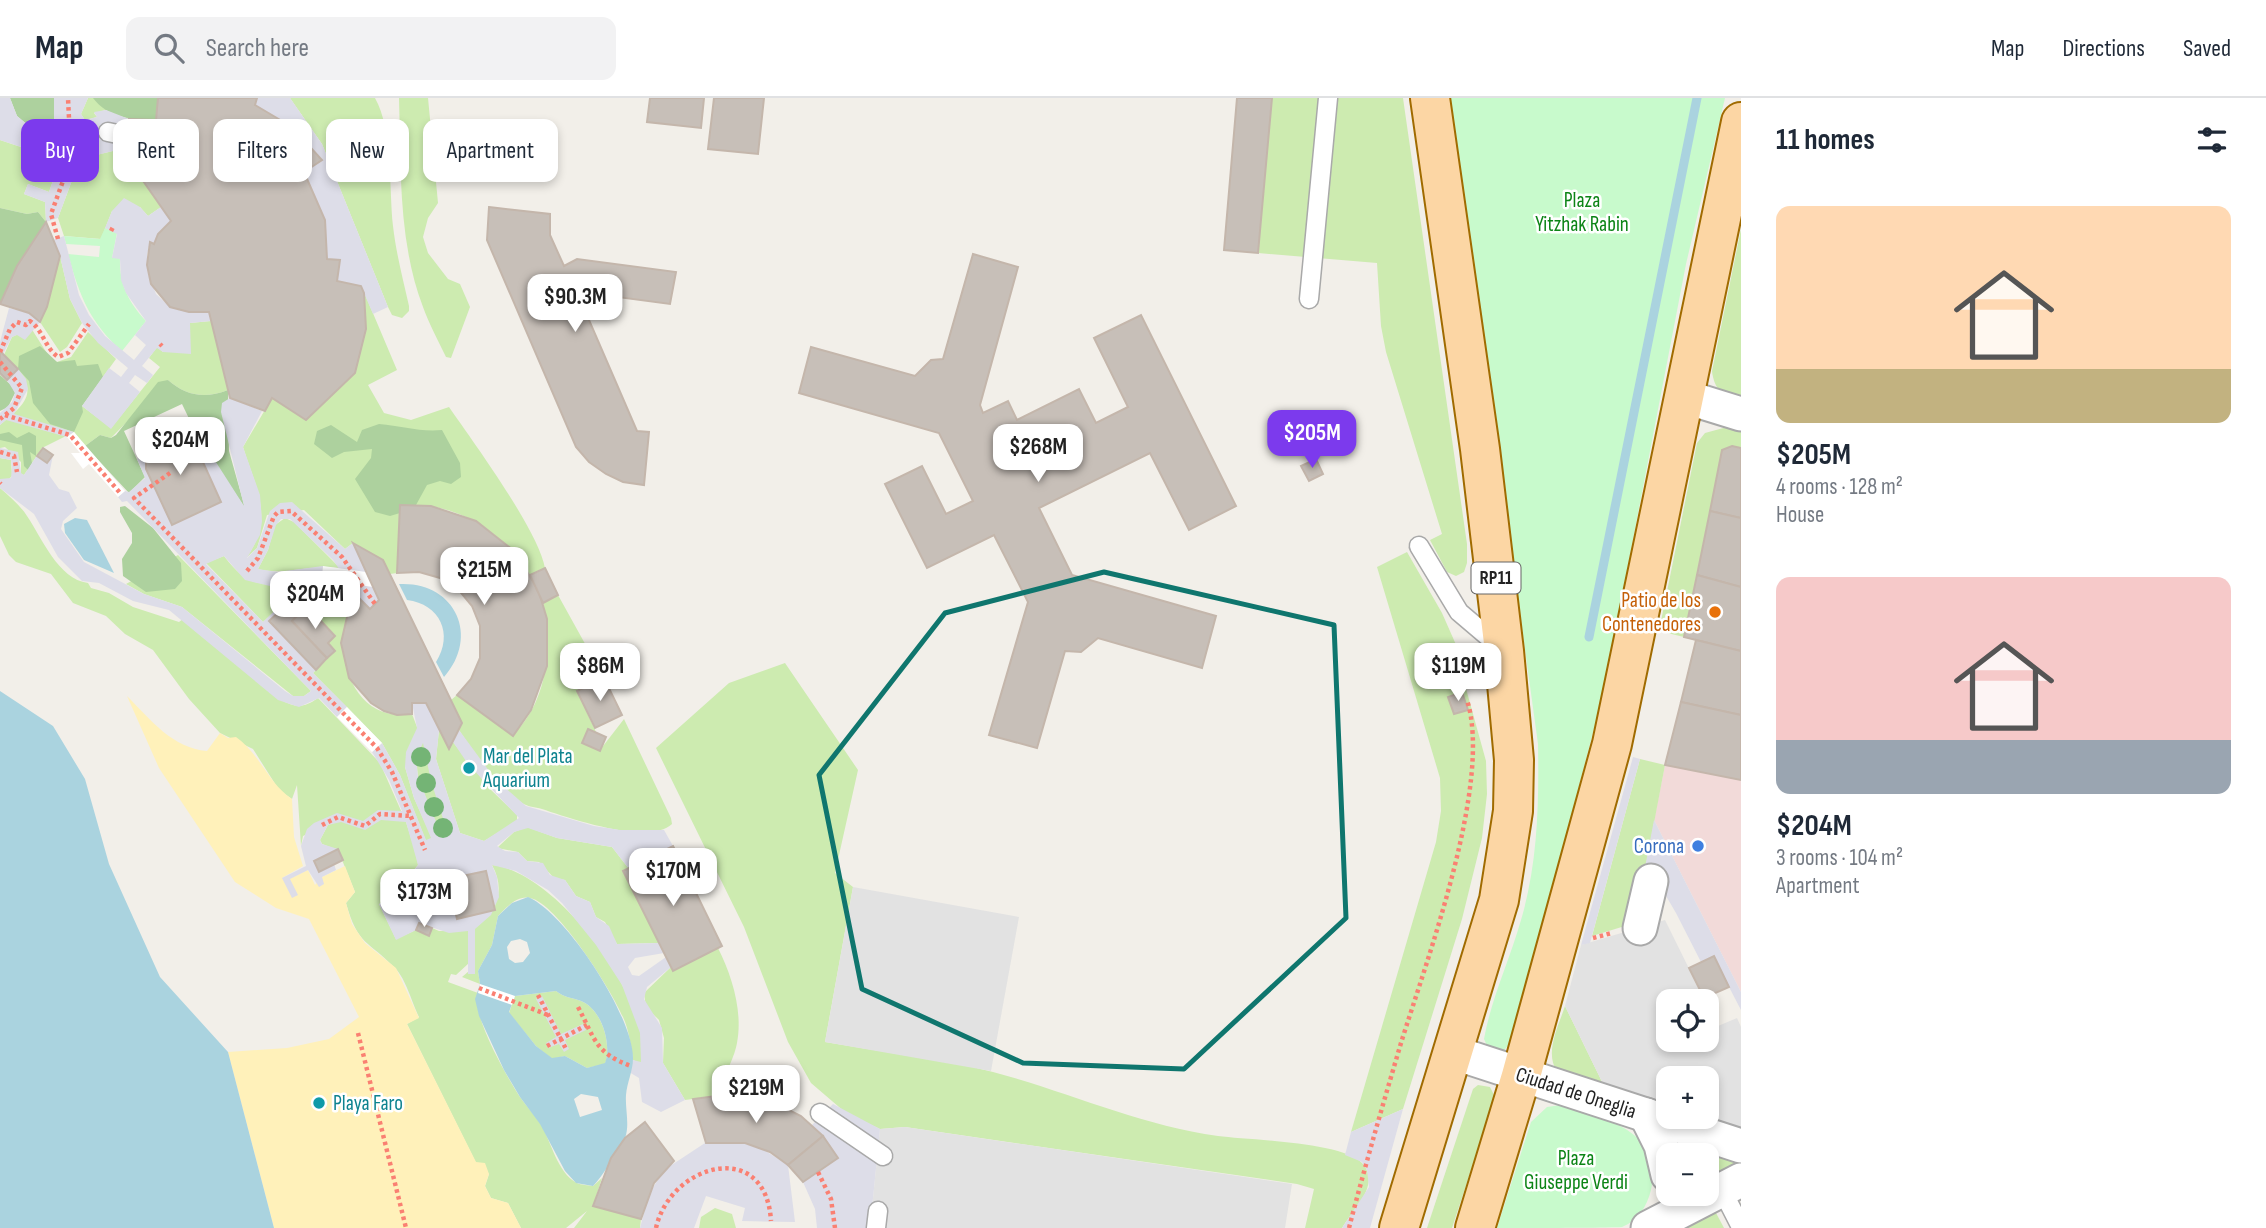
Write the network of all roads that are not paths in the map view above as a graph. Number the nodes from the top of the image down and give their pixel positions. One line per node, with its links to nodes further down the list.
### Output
1 (1328, 98): 6 (lane)
2 (1430, 98): 10 (main road, RP11)
3 (1741, 122): 7 (main road)
4 (108, 132): 5 (lane)
5 (113, 133)
6 (1310, 299)
7 (1686, 397): 8 (street); 14 (main road)
8 (1741, 414)
9 (1419, 546): 10 (lane)
10 (1504, 651): 13 (main road, RP11)
11 (1651, 881): 12 (street)
12 (1640, 928)
13 (1452, 1052): 14 (street, Ciudad de Oneglia); 24 (main road, RP11)
14 (1521, 1076): 16 (street, Ciudad de Oneglia); 25 (main road)
15 (820, 1113): 19 (lane)
16 (1646, 1115): 17 (street); 18 (street, Ciudad de Oneglia)
17 (1660, 1143)
18 (1741, 1146)
19 (883, 1156)
20 (1731, 1185): 22 (street); 23 (lane)
21 (1662, 1206): 22 (street)
22 (1650, 1227)
23 (1741, 1227)
24 (1399, 1228)
25 (1475, 1228)

